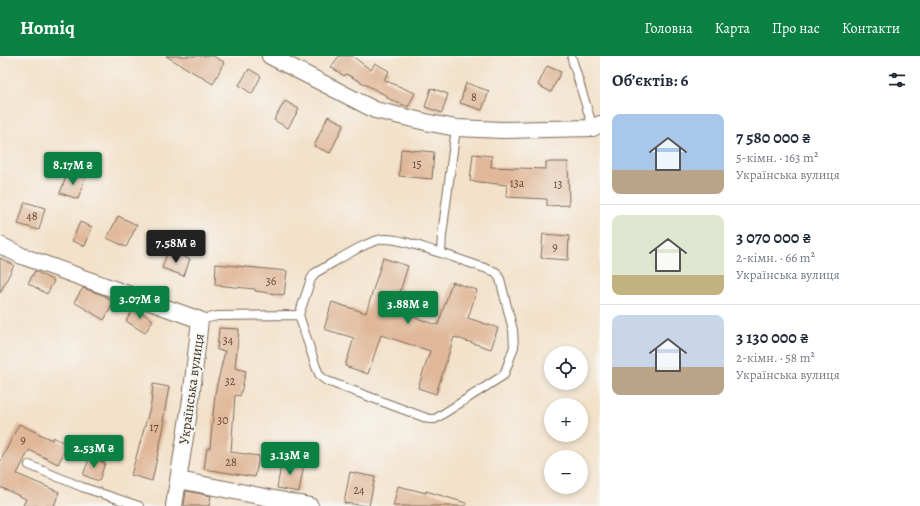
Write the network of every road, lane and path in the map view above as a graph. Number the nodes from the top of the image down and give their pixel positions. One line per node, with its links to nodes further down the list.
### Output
1 (270, 56): 3 (street)
2 (572, 59): 4 (lane)
3 (456, 128): 4 (street); 6 (lane)
4 (598, 129)
5 (0, 245): 8 (street, Українська вулиця)
6 (441, 253): 7 (lane); 7 (lane)
7 (299, 315): 8 (lane)
8 (200, 320): 10 (street, Українська вулиця)
9 (29, 464): 11 (lane)
10 (178, 480): 12 (street, Українська вулиця); 13 (street)
11 (139, 506)
12 (174, 506)
13 (310, 506)

